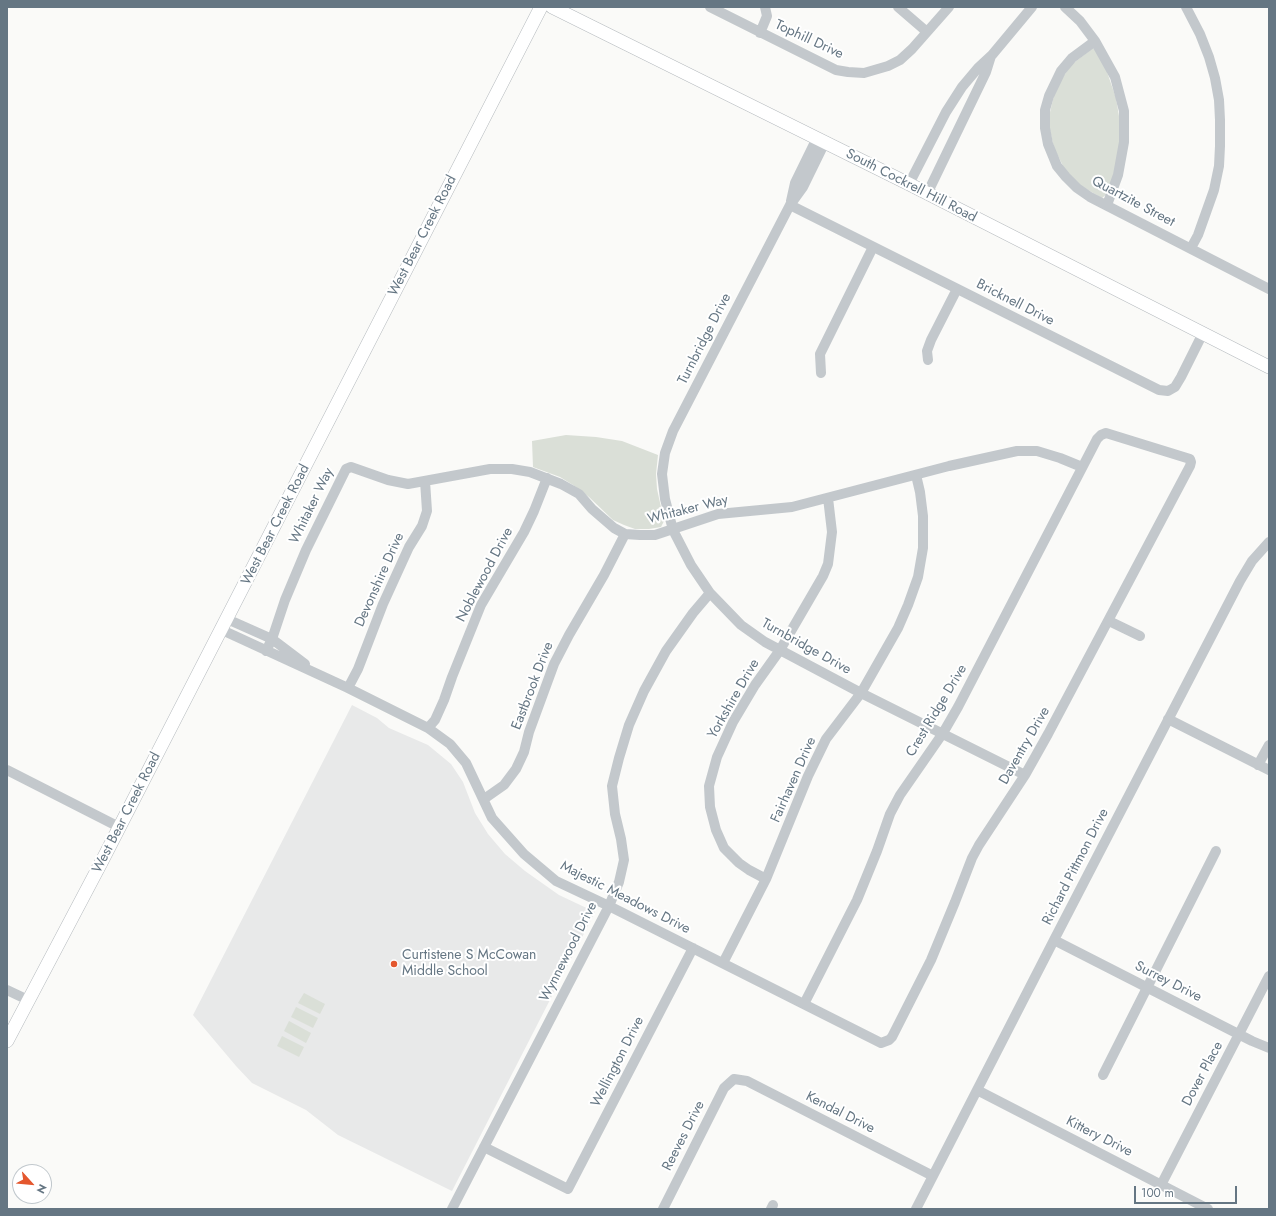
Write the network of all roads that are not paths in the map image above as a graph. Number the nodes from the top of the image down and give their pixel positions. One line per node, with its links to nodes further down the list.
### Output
1 (541, 7): 38 (main road, West Bear Creek Road)
2 (552, 7): 14 (main road, South Cockrell Hill Road)
3 (710, 7): 11 (street, Tophill Drive)
4 (765, 7): 11 (street)
5 (898, 7): 10 (street)
6 (950, 7): 10 (street, Tophill Drive)
7 (1032, 7): 13 (street)
8 (1065, 7): 12 (street)
9 (1186, 7): 20 (street)
10 (927, 32): 11 (street, Tophill Drive)
11 (760, 33)
12 (1095, 41): 18 (street); 18 (street, Quartzite Street)
13 (992, 55): 15 (street); 16 (street)
14 (821, 140): 15 (main road, South Cockrell Hill Road); 17 (street, Turnbridge Drive)
15 (909, 184): 16 (main road, South Cockrell Hill Road)
16 (927, 194): 23 (main road, South Cockrell Hill Road)
17 (790, 205): 19 (street, Bricknell Drive); 33 (street, Turnbridge Drive)
18 (1107, 206): 20 (street, Quartzite Street)
19 (874, 247): 21 (street, Bricknell Drive); 26 (street)
20 (1191, 248): 22 (street, Quartzite Street)
21 (957, 289): 23 (street, Bricknell Drive); 24 (street)
22 (1269, 289)
23 (1203, 333): 25 (main road, South Cockrell Hill Road)
24 (928, 360)
25 (1269, 367)
26 (821, 373)
27 (1190, 458): 28 (street, Crest Ridge Drive); 37 (street, Daventry Drive)
28 (1082, 468): 29 (street, Whitaker Way); 48 (street, Crest Ridge Drive)
29 (916, 475): 32 (street, Whitaker Way); 45 (street, Fairhaven Drive)
30 (547, 478): 31 (street, Whitaker Way); 34 (street, Whitaker Way); 47 (street, Noblewood Drive)
31 (425, 481): 40 (street, Whitaker Way); 44 (street, Devonshire Drive)
32 (828, 498): 33 (street, Whitaker Way); 41 (street, Yorkshire Drive)
33 (673, 530): 34 (street, Whitaker Way); 36 (street, Turnbridge Drive)
34 (625, 534): 54 (street, Eastbrook Drive)
35 (1269, 542): 46 (street, Richard Pittmon Drive)
36 (710, 593): 41 (street, Turnbridge Drive); 58 (street, Wynnewood Drive)
37 (1109, 621): 39 (street); 53 (street, Daventry Drive)
38 (225, 624): 40 (street, Majestic Meadows Drive); 42 (street, Majestic Meadows Drive); 55 (main road, West Bear Creek Road)
39 (1140, 636)
40 (272, 639): 42 (street, Whitaker Way); 43 (street, Majestic Meadows Drive)
41 (780, 650): 45 (street, Turnbridge Drive); 57 (street, Yorkshire Drive)
42 (266, 651): 43 (street, Majestic Meadows Drive)
43 (321, 676): 44 (street, Majestic Meadows Drive)
44 (348, 688): 47 (street, Majestic Meadows Drive)
45 (861, 693): 48 (street, Turnbridge Drive); 57 (street, Fairhaven Drive)
46 (1168, 719): 50 (street); 59 (street, Richard Pittmon Drive)
47 (428, 728): 54 (street, Majestic Meadows Drive)
48 (943, 733): 53 (street, Turnbridge Drive); 66 (street, Crest Ridge Drive)
49 (1269, 745): 50 (street)
50 (1258, 765): 52 (street)
51 (7, 770): 55 (street)
52 (1269, 770)
53 (1025, 775): 69 (street, Daventry Drive)
54 (484, 799): 58 (street, Majestic Meadows Drive)
55 (119, 827): 65 (main road, West Bear Creek Road)
56 (1216, 851): 63 (street)
57 (766, 879): 61 (street, Fairhaven Drive)
58 (609, 906): 60 (street, Majestic Meadows Drive); 74 (street, Wynnewood Drive)
59 (1054, 940): 63 (street, Surrey Drive); 73 (street, Richard Pittmon Drive)
60 (693, 948): 61 (street, Majestic Meadows Drive); 74 (street, Wellington Drive)
61 (723, 963): 66 (street, Majestic Meadows Drive)
62 (1269, 976): 67 (street, Dover Place)
63 (1147, 987): 67 (street, Surrey Drive); 71 (street)
64 (7, 990): 65 (street)
65 (28, 1000): 68 (main road, West Bear Creek Road)
66 (804, 1004): 69 (street, Majestic Meadows Drive)
67 (1240, 1035): 70 (street, Surrey Drive); 76 (street, Dover Place)
68 (7, 1041)
69 (881, 1043)
70 (1269, 1048)
71 (1103, 1075)
72 (734, 1079): 75 (street, Kendal Drive); 78 (street, Reeves Drive)
73 (977, 1090): 75 (street, Richard Pittmon Drive); 76 (street, Kittery Drive)
74 (484, 1147): 77 (street, Wynnewood Drive)
75 (933, 1176): 79 (street, Richard Pittmon Drive)
76 (1161, 1185): 80 (street, Kittery Drive)
77 (452, 1209)
78 (663, 1209)
79 (916, 1209)
80 (1208, 1209)

